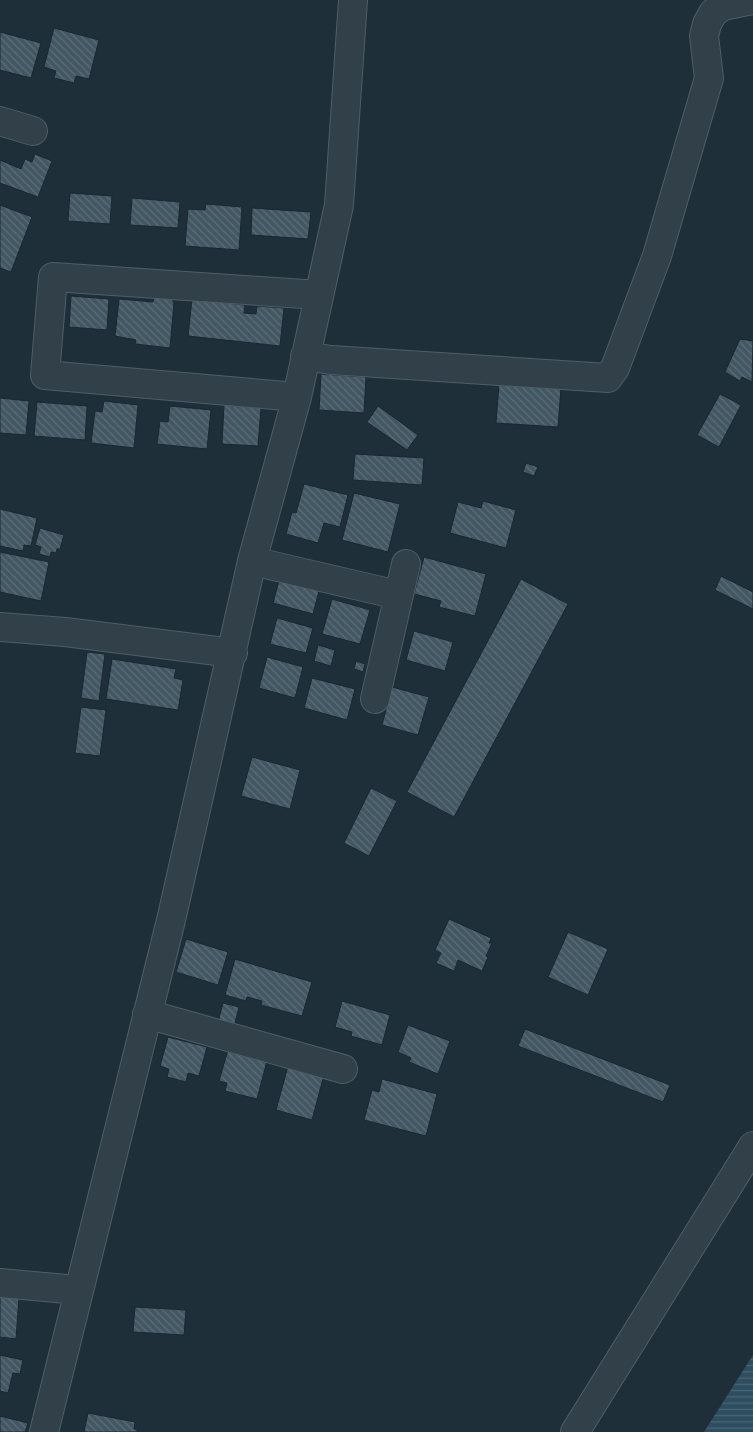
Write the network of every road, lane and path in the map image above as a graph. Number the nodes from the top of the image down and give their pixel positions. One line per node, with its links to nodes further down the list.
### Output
1 (353, 0): 5 (street)
2 (753, 0): 6 (street)
3 (0, 122): 4 (street)
4 (33, 131)
5 (319, 295): 6 (street); 7 (street)
6 (305, 356): 7 (street)
7 (296, 397): 8 (street)
8 (252, 562): 10 (street); 12 (street)
9 (406, 564): 10 (street)
10 (398, 595): 13 (street)
11 (0, 627): 12 (street)
12 (233, 653): 14 (street)
13 (375, 699)
14 (147, 1014): 15 (street); 18 (street)
15 (343, 1069)
16 (753, 1146): 20 (street)
17 (0, 1283): 18 (street)
18 (78, 1290): 19 (street)
19 (44, 1432)
20 (575, 1432)

